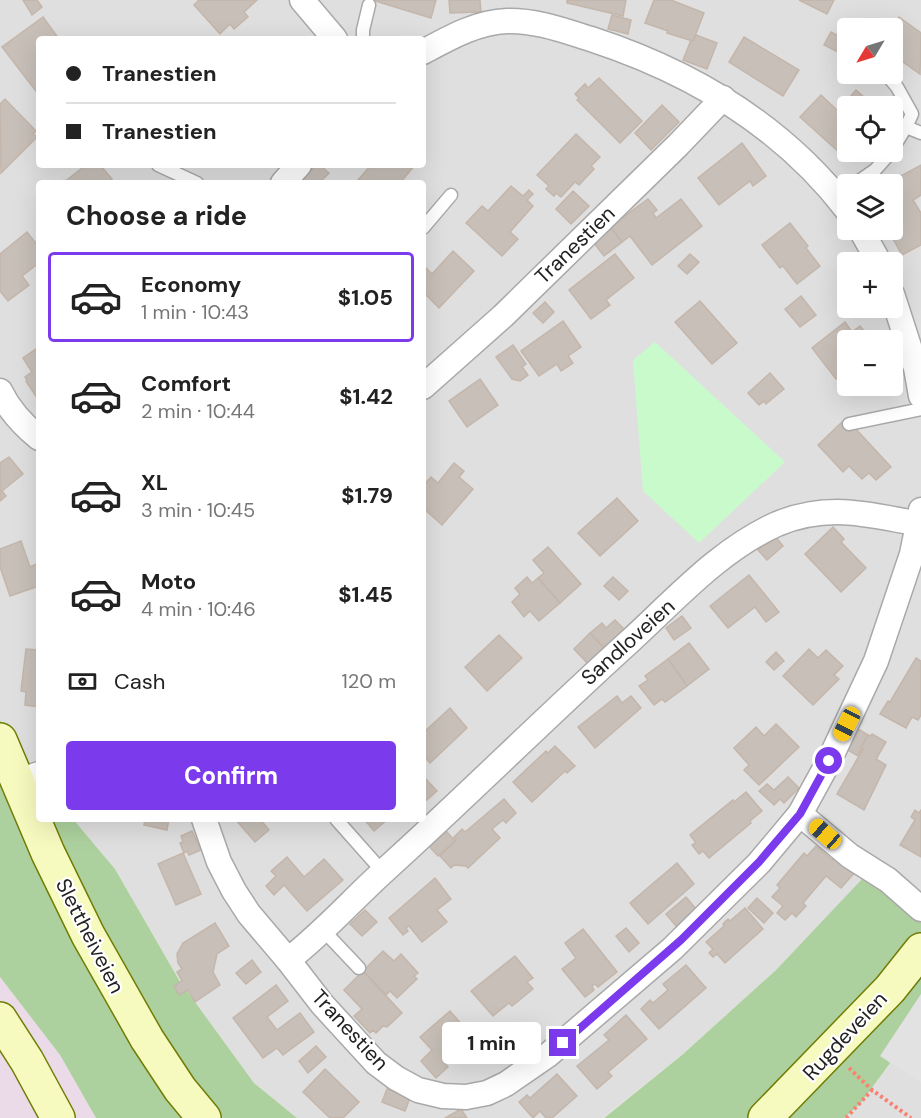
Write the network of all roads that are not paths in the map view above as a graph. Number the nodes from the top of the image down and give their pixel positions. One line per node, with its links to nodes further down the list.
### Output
1 (302, 0): 3 (street)
2 (369, 6): 4 (lane)
3 (332, 36)
4 (363, 36)
5 (426, 50): 7 (street)
6 (894, 84): 8 (lane)
7 (723, 98): 17 (street); 22 (street, Tranestien)
8 (906, 128): 9 (lane); 10 (lane)
9 (903, 133)
10 (921, 133)
11 (882, 162): 14 (lane)
12 (164, 168): 15 (lane)
13 (296, 168): 16 (street)
14 (870, 174)
15 (190, 180)
16 (286, 180)
17 (837, 188)
18 (451, 195): 19 (lane)
19 (426, 224)
20 (901, 318): 21 (street)
21 (919, 367): 24 (street)
22 (426, 384)
23 (0, 391): 27 (street)
24 (921, 396)
25 (921, 409): 26 (lane)
26 (849, 424)
27 (36, 436)
28 (920, 517): 32 (street, Tranestien); 36 (street, Sandloveien)
29 (0, 740): 30 (street, Slettheiveien)
30 (28, 778): 31 (street, Slettheiveien)
31 (36, 808)
32 (800, 814): 37 (street); 40 (street, Tranestien)
33 (40, 822): 44 (street, Slettheiveien)
34 (205, 822): 40 (street, Tranestien)
35 (339, 822): 36 (lane)
36 (383, 872): 38 (street, Sandloveien)
37 (921, 909)
38 (322, 930): 40 (street, Sandloveien); 41 (lane)
39 (921, 950): 45 (street, Rugdeveien)
40 (288, 960)
41 (359, 968)
42 (5, 1036): 43 (street)
43 (58, 1118)
44 (204, 1118)
45 (765, 1118)

